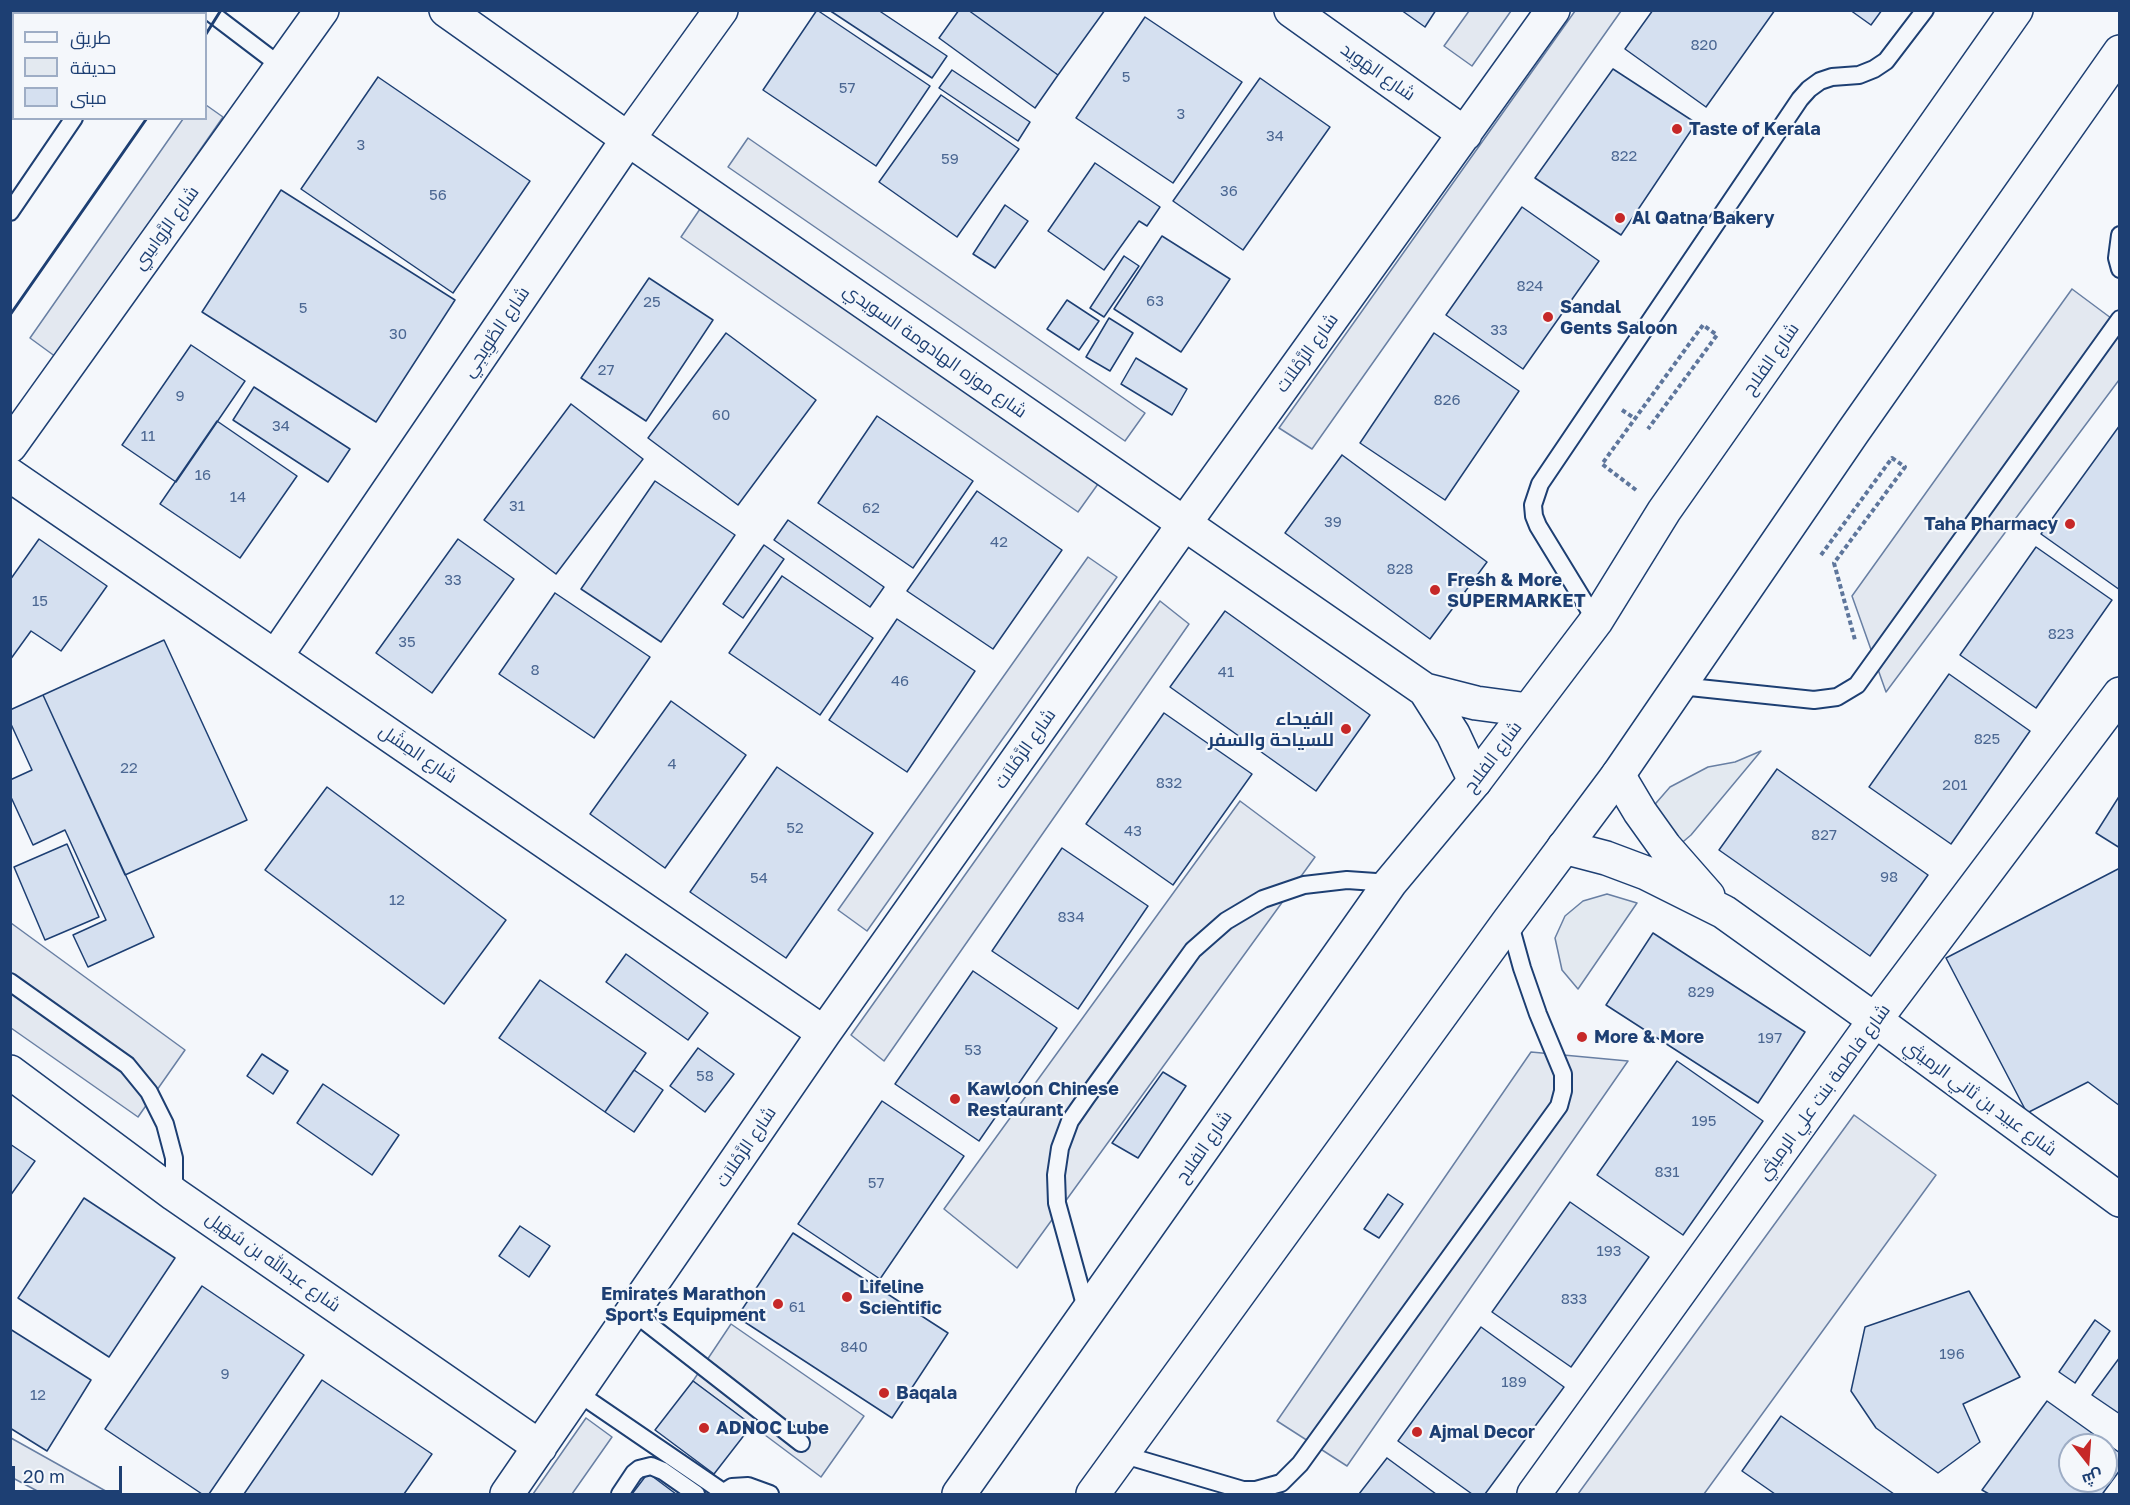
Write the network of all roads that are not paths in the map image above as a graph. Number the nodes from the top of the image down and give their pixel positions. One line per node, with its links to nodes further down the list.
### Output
1 (207, 10): 10 (lane)
2 (322, 10): 10 (street, شارع الرَّواسِي)
3 (446, 10): 13 (street, شارع موزه الهادومة السويدي)
4 (721, 10): 13 (street, شارع الطْوِيجِي)
5 (1291, 10): 12 (street, شارع الهَوِيد)
6 (1553, 10): 12 (street, شارع الرَّمْلاَت)
7 (1925, 10): 21 (lane)
8 (2016, 10): 21 (street, شارع الفلاح)
9 (2120, 52): 23 (street)
10 (282, 67): 18 (street, شارع الرَّواسِي)
11 (73, 120): 14 (lane)
12 (1465, 134): 20 (street, شارع الرَّمْلاَت)
13 (628, 139): 20 (street, شارع موزه الهادومة السويدي); 22 (street, شارع الطْوِيجِي)
14 (10, 212)
15 (2120, 235): 16 (lane)
16 (2120, 269)
17 (2120, 319): 23 (lane)
18 (10, 446)
19 (10, 475): 22 (street, شارع المِشَل)
20 (1184, 524): 24 (street, شارع موزه الهادومة السويدي); 35 (street, شارع الرَّمْلاَت)
21 (1596, 621): 26 (street, شارع الفلاح)
22 (276, 657): 35 (street, شارع المِشَل)
23 (1680, 686): 27 (street)
24 (1425, 690): 26 (street, شارع موزه الهادومة السويدي); 28 (street, شارع موزه الهادومة السويدي)
25 (2120, 694): 34 (street, شارع فاطمة بنت علي الرميثي)
26 (1528, 710): 28 (street, شارع الفلاح)
27 (1618, 775): 29 (street); 31 (street, شارع عبيد بن ثاني الرميثي)
28 (1475, 781): 30 (street, شارع الفلاح)
29 (1564, 847): 31 (street, شارع عبيد بن ثاني الرميثي); 32 (street)
30 (1390, 883): 40 (street, شارع الفلاح); 40 (lane)
31 (1724, 912): 34 (street, شارع عبيد بن ثاني الرميثي)
32 (1509, 921): 44 (street); 45 (lane)
33 (10, 982): 37 (lane)
34 (1875, 1020): 38 (street, شارع عبيد بن ثاني الرميثي); 53 (street, شارع فاطمة بنت علي الرميثي)
35 (825, 1033): 39 (street, شارع الرَّمْلاَت)
36 (10, 1072): 37 (street, شارع عبدالله بن سُهَيل)
37 (174, 1194): 43 (street, شارع عبدالله بن سُهَيل)
38 (2120, 1200)
39 (633, 1312): 41 (street, شارع الرَّمْلاَت); 42 (lane)
40 (1087, 1312): 51 (street, شارع الفلاح)
41 (578, 1393): 43 (street, شارع الرَّمْلاَت); 46 (lane)
42 (801, 1443)
43 (540, 1447): 47 (street, شارع الرَّمْلاَت)
44 (1120, 1454): 45 (lane); 52 (street)
45 (1227, 1491)
46 (722, 1493): 50 (lane)
47 (507, 1494)
48 (620, 1494): 49 (lane)
49 (696, 1494)
50 (769, 1494)
51 (958, 1494)
52 (1093, 1494)
53 (1534, 1494)

